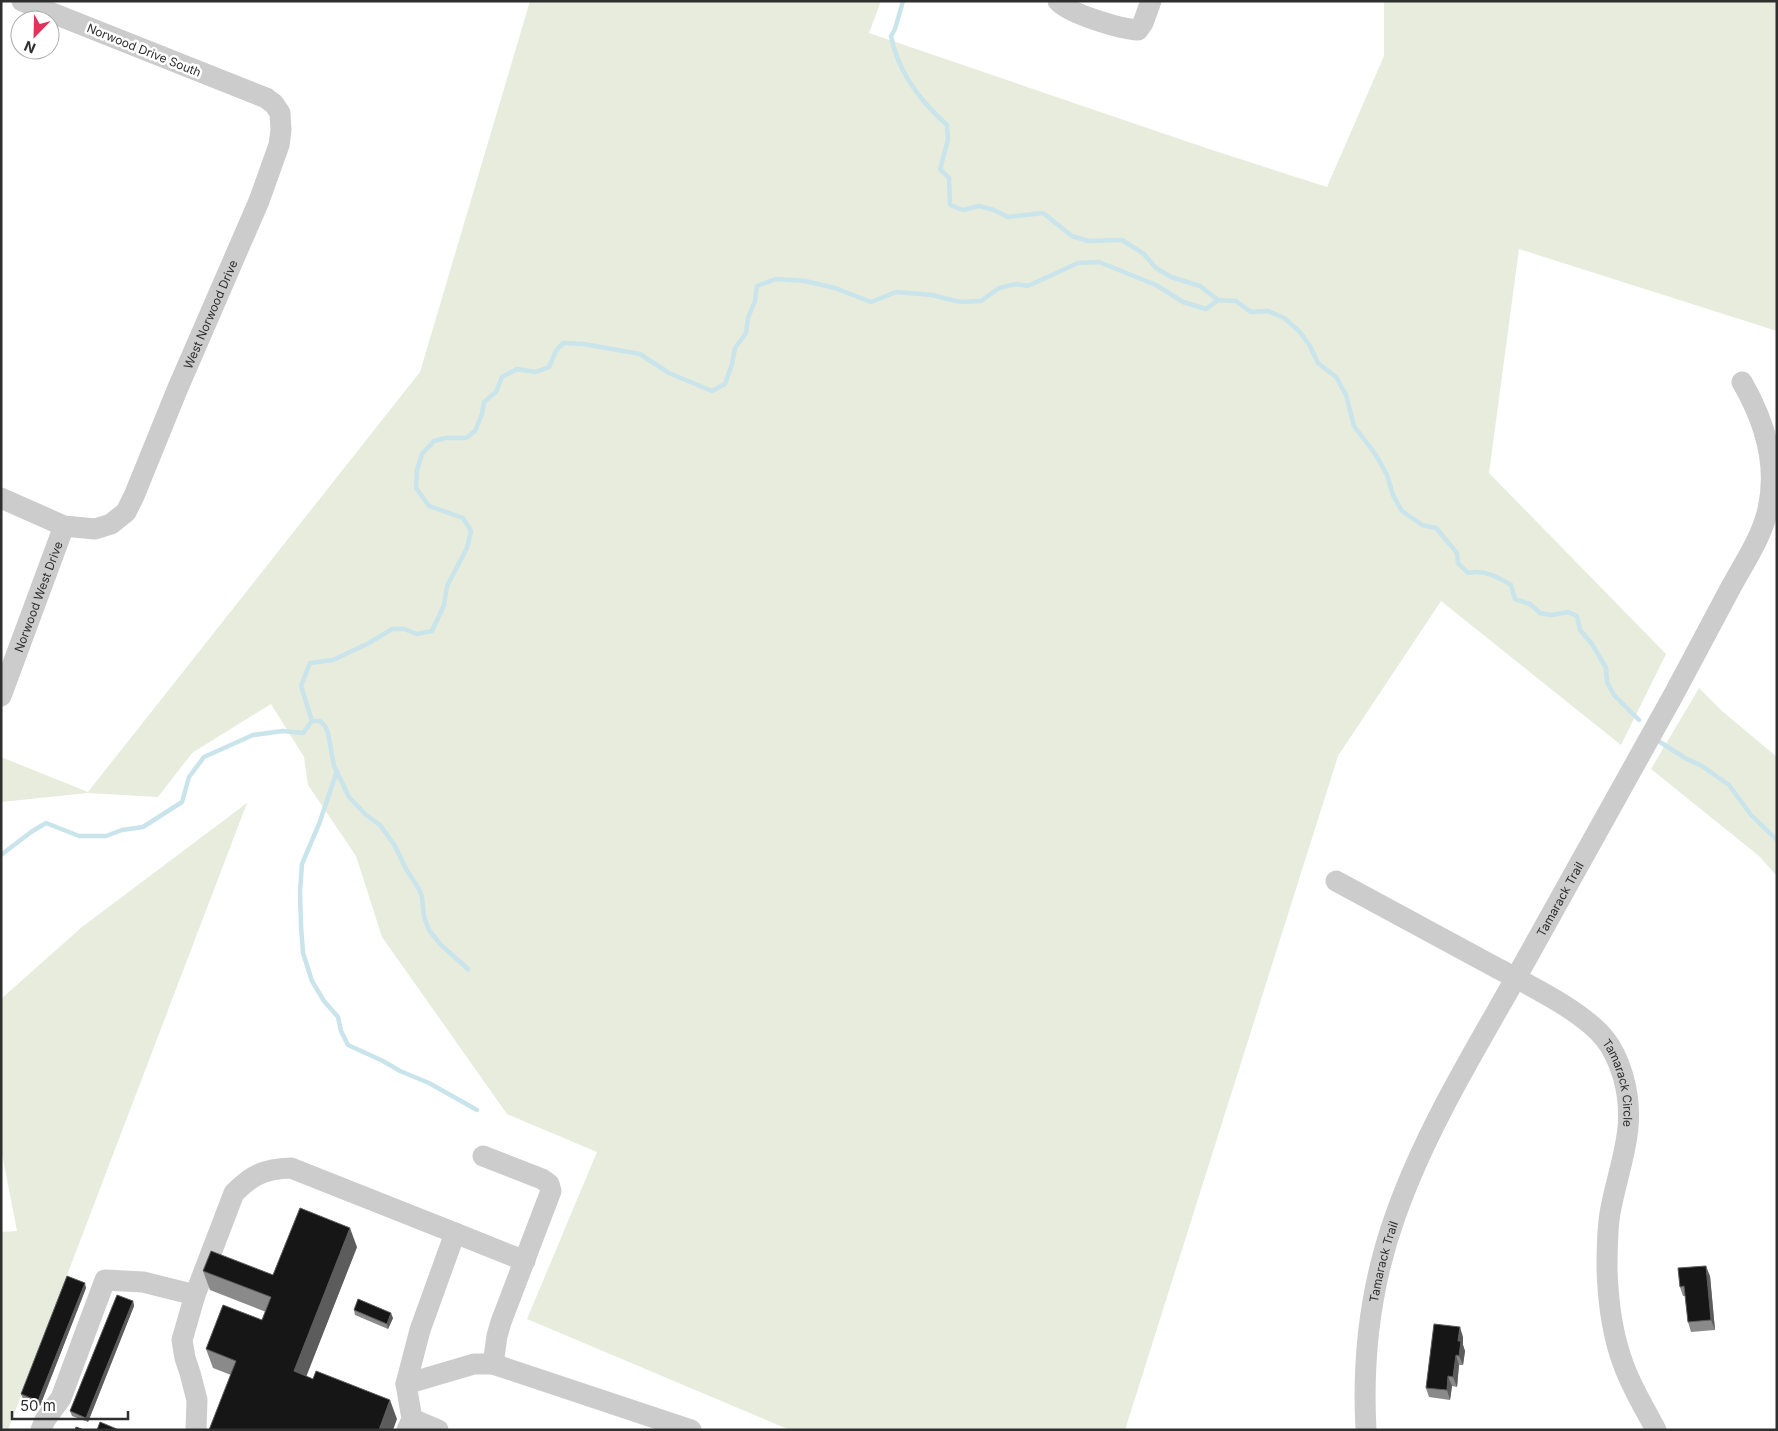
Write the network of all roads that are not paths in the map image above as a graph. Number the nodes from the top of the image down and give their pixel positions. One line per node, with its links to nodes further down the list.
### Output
1 (22, 1): 4 (street, Norwood Drive South)
2 (1058, 1): 3 (street)
3 (1151, 1)
4 (266, 98): 8 (street, West Norwood Drive)
5 (1742, 382): 7 (street, Tamarack Trail)
6 (1, 498): 8 (street)
7 (1772, 514): 11 (street, Tamarack Trail)
8 (64, 526): 9 (street, Norwood West Drive)
9 (1, 696)
10 (1336, 881): 11 (street, Tamarack Circle)
11 (1516, 978): 23 (street, Tamarack Trail); 24 (street, Tamarack Circle)
12 (483, 1156): 14 (street)
13 (455, 1233): 14 (street); 15 (street); 17 (street)
14 (525, 1260): 16 (street)
15 (196, 1295): 19 (street); 20 (street)
16 (493, 1364): 17 (street); 22 (street)
17 (406, 1384): 18 (street)
18 (410, 1424): 21 (street)
19 (41, 1430)
20 (196, 1430)
21 (438, 1430)
22 (692, 1430)
23 (1366, 1430)
24 (1656, 1430)

